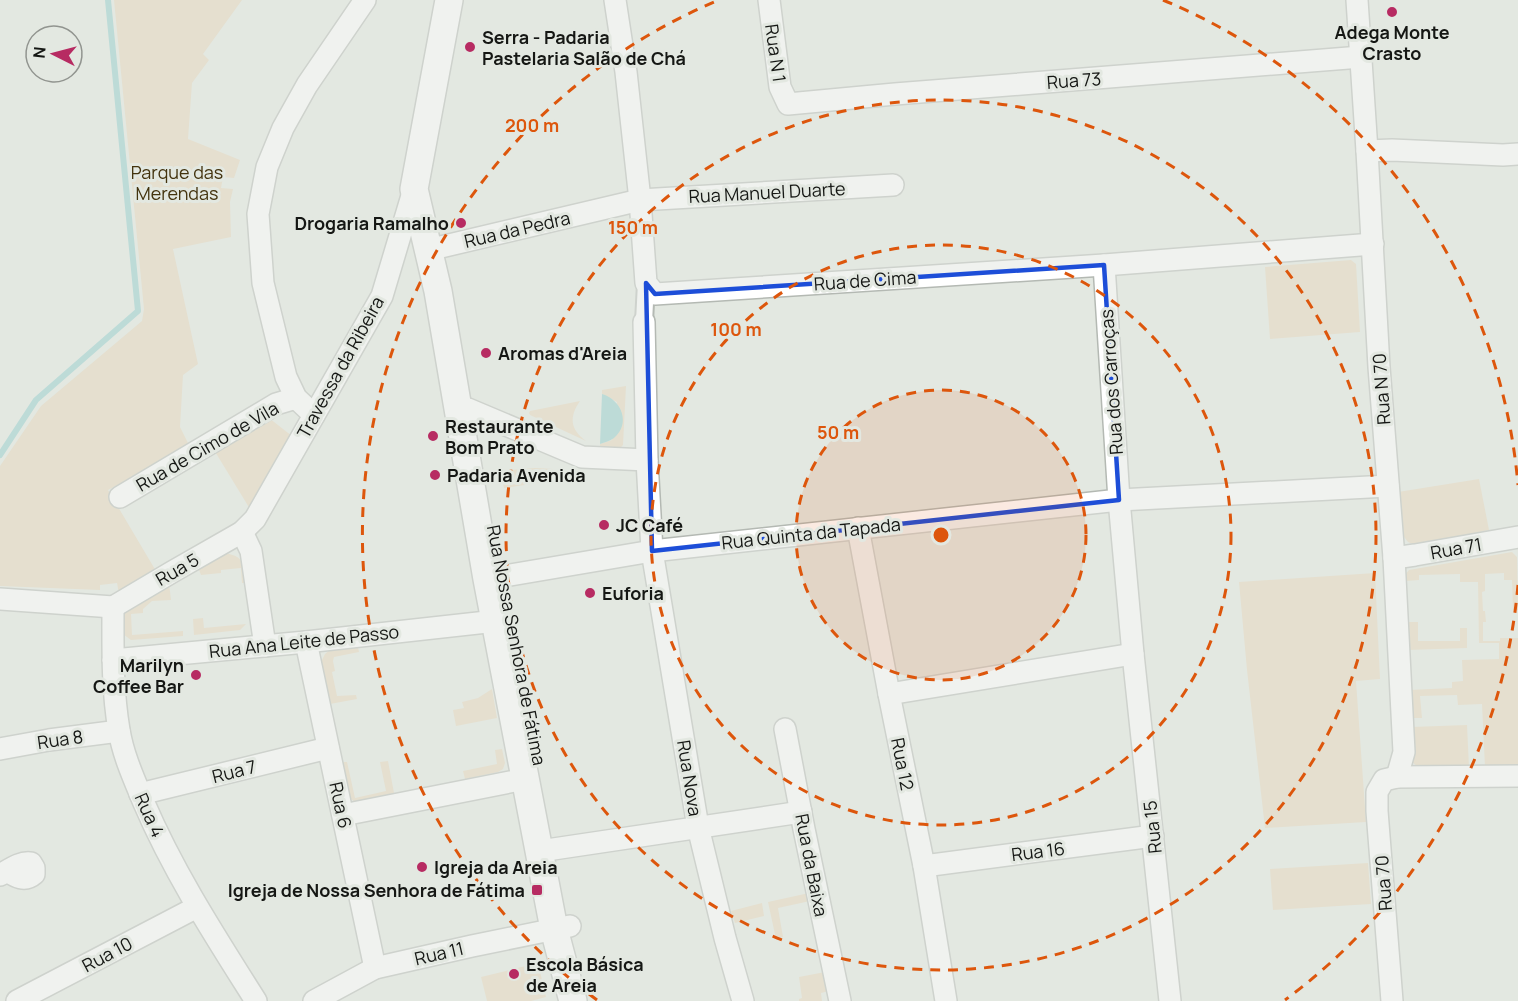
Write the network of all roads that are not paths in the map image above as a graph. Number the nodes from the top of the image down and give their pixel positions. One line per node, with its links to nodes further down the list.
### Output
1 (365, 0): 19 (street)
2 (449, 0): 11 (street)
3 (615, 0): 12 (street)
4 (769, 0): 7 (street, Rua N 1)
5 (1357, 0): 6 (street, Rua N 70)
6 (1361, 57): 7 (street, Rua 73); 8 (street, Rua N 70)
7 (788, 104)
8 (1367, 151): 9 (street); 13 (street, Rua N 70)
9 (1518, 154)
10 (893, 185): 12 (street, Rua Manuel Duarte)
11 (414, 189): 14 (street, Rua Nossa Senhora de Fátima); 21 (street, Travessa da Ribeira)
12 (640, 200): 14 (street, Rua da Pedra); 16 (street)
13 (1373, 244): 15 (street, Rua de Cima); 23 (street, Rua N 70)
14 (428, 250): 17 (street, Rua Nossa Senhora de Fátima)
15 (1104, 265): 16 (street, Rua de Cima); 25 (street, Rua dos Carroças)
16 (646, 283): 18 (street)
17 (438, 291): 20 (street, Rua Nossa Senhora de Fátima); 31 (street, Rua Nossa Senhora de Fátima)
18 (644, 322): 22 (street, Rua Nova)
19 (296, 398): 21 (street); 24 (street, Rua de Cimo de Vila)
20 (468, 409): 22 (street); 31 (street, Rua Nossa Senhora de Fátima)
21 (314, 415): 27 (street, Travessa da Ribeira)
22 (647, 460): 29 (street, Rua Nova)
23 (1388, 486): 25 (street, Rua Quinta da Tapada); 30 (street, Rua N 70)
24 (120, 497)
25 (1119, 500): 26 (street, Rua Quinta da Tapada); 37 (street, Rua 15)
26 (858, 528): 29 (street, Rua Quinta da Tapada); 39 (street, Rua 12)
27 (242, 532): 33 (street, Rua 5); 36 (street)
28 (1518, 537): 30 (street, Rua 71)
29 (652, 551): 31 (street, Rua Quinta da Tapada); 50 (street, Rua Nova)
30 (1394, 558): 45 (street, Rua N 70)
31 (496, 577): 34 (street, Rua Nossa Senhora de Fátima); 52 (street, Rua Nossa Senhora de Fátima)
32 (0, 599): 33 (street)
33 (113, 607): 38 (street, Rua 4)
34 (496, 621): 35 (street, Rua Ana Leite de Passo); 46 (street, Rua Nossa Senhora de Fátima)
35 (306, 642): 36 (street, Rua Ana Leite de Passo); 42 (street, Rua 6)
36 (265, 646): 38 (street, Rua Ana Leite de Passo)
37 (1133, 654): 39 (street); 51 (street, Rua 15)
38 (112, 660): 41 (street, Rua 4)
39 (889, 694): 54 (street, Rua 12)
40 (785, 729): 48 (street, Rua da Baixa)
41 (119, 731): 43 (street, Rua 8); 47 (street, Rua 4)
42 (328, 748): 47 (street, Rua 7); 49 (street, Rua 6)
43 (0, 749)
44 (1518, 776): 45 (street)
45 (1397, 777): 68 (street, Rua 70)
46 (525, 778): 49 (street); 52 (street, Rua Nossa Senhora de Fátima)
47 (140, 794): 56 (street, Rua 4)
48 (801, 812): 50 (street); 65 (street, Rua da Baixa)
49 (343, 815): 58 (street, Rua 6)
50 (698, 827): 52 (street); 64 (street, Rua Nova)
51 (1153, 836): 54 (street, Rua 16); 67 (street, Rua 15)
52 (548, 849): 57 (street, Rua Nossa Senhora de Fátima)
53 (31, 863): 55 (street)
54 (924, 867): 66 (street, Rua 12)
55 (3, 873)
56 (197, 907): 59 (street, Rua 10); 60 (street, Rua 4)
57 (562, 928): 58 (street, Rua 11); 62 (street, Rua Nossa Senhora de Fátima); 63 (street, Rua Nossa Senhora de Fátima)
58 (375, 968): 61 (street, Rua 11)
59 (17, 1001)
60 (256, 1001)
61 (315, 1001)
62 (573, 1001)
63 (591, 1001)
64 (743, 1001)
65 (840, 1001)
66 (946, 1001)
67 (1170, 1001)
68 (1392, 1001)

